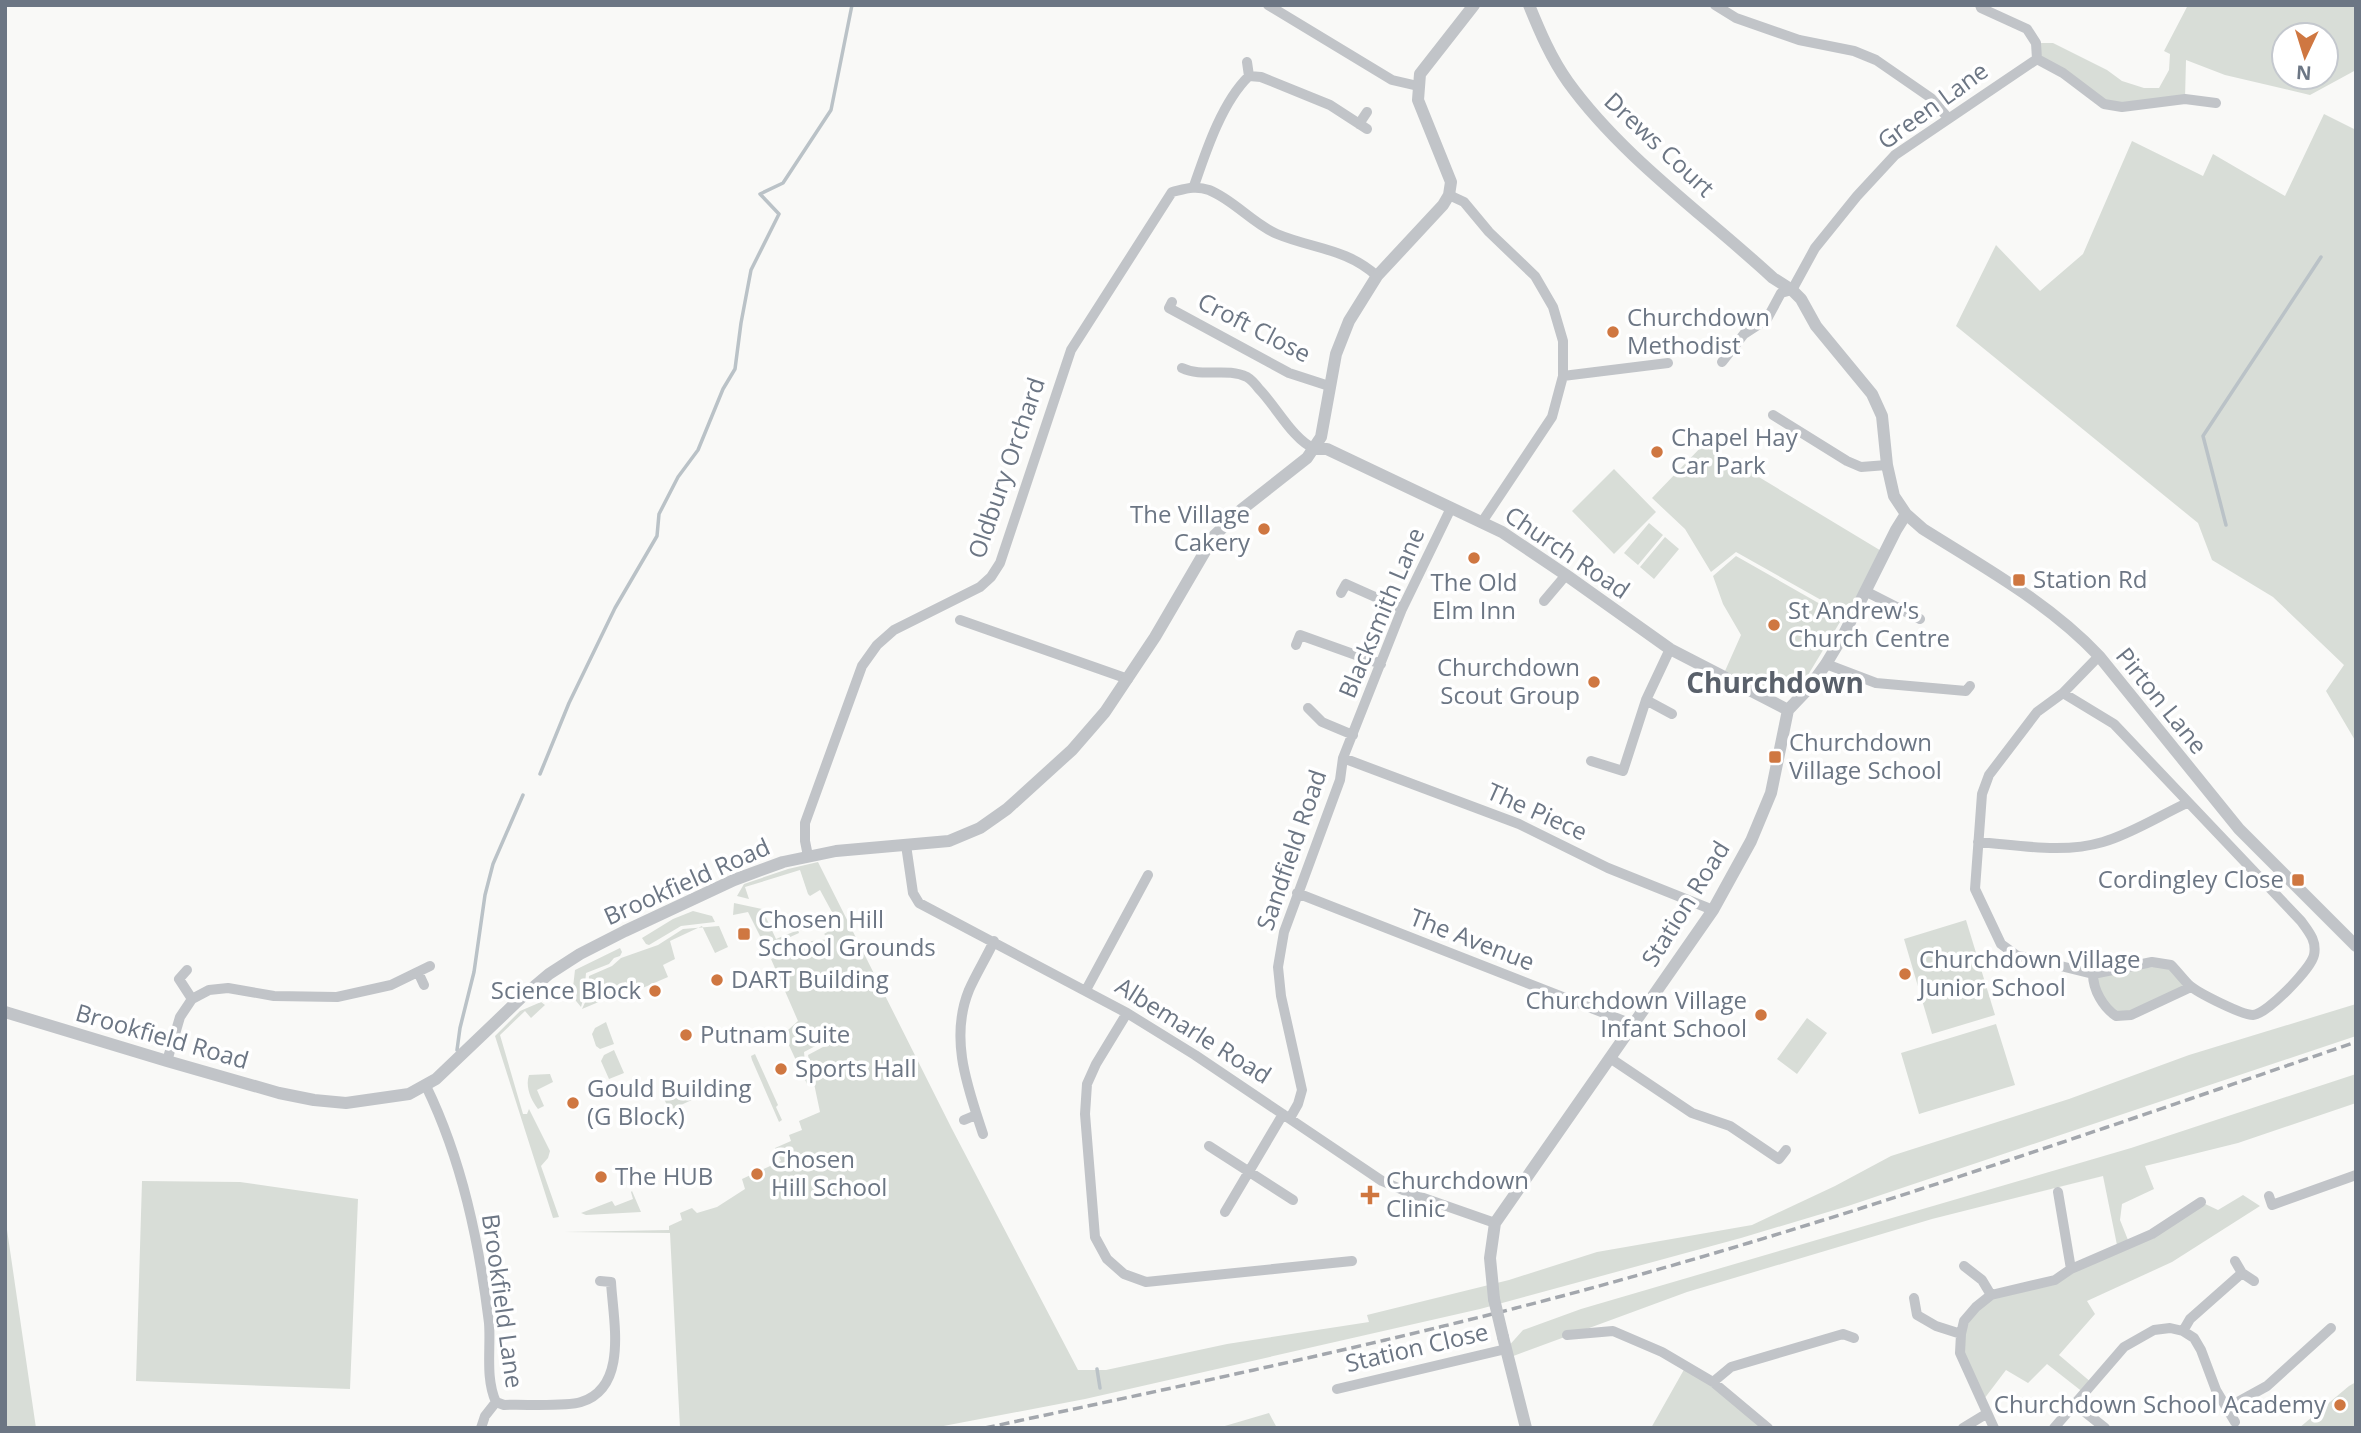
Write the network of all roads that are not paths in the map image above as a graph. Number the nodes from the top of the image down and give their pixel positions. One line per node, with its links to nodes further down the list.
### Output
1 (1268, 5): 9 (street)
2 (1529, 5): 16 (street, Drews Court)
3 (1715, 5): 12 (street)
4 (1980, 5): 6 (street)
5 (1468, 7): 9 (street)
6 (2036, 59): 10 (street); 12 (street, Green Lane)
7 (1247, 62): 8 (street)
8 (1249, 76): 11 (street); 13 (street)
9 (1418, 86): 14 (street)
10 (2216, 103)
11 (1367, 112)
12 (1948, 118): 16 (street, Green Lane)
13 (1194, 186): 15 (street); 54 (street, Oldbury Orchard)
14 (1449, 195): 15 (street); 21 (street)
15 (1377, 276): 22 (street)
16 (1792, 290): 18 (street, Green Lane); 25 (street)
17 (1172, 302): 22 (street, Croft Close)
18 (1722, 362)
19 (1668, 363): 21 (street)
20 (1182, 368): 24 (street)
21 (1563, 376): 28 (street)
22 (1329, 386): 24 (street)
23 (1773, 415): 25 (street)
24 (1315, 449): 26 (street, Church Road); 41 (street, Brookfield Road)
25 (1887, 465): 27 (street)
26 (1451, 509): 28 (street, Church Road); 34 (street, Blacksmith Lane)
27 (1906, 514): 31 (street); 38 (street, Pirton Lane)
28 (1482, 522): 29 (street, Church Road)
29 (1566, 575): 32 (street); 37 (street, Church Road)
30 (1346, 584): 34 (street)
31 (1864, 591): 33 (street); 40 (street)
32 (1544, 601)
33 (1916, 602)
34 (1402, 609): 39 (street, Blacksmith Lane)
35 (960, 620): 41 (street)
36 (1296, 645): 39 (street)
37 (1671, 649): 44 (street); 46 (street, Church Road)
38 (2099, 656): 42 (street); 59 (street, Pirton Lane)
39 (1381, 664): 48 (street, Blacksmith Lane)
40 (1826, 664): 43 (street); 46 (street)
41 (1128, 679): 53 (street, Brookfield Road)
42 (2063, 692): 51 (street); 52 (street)
43 (1967, 693)
44 (1646, 700): 47 (street); 50 (street)
45 (1308, 708): 48 (street, Blacksmith Lane)
46 (1788, 710): 57 (street, Station Road)
47 (1672, 714)
48 (1353, 735): 49 (street, Blacksmith Lane)
49 (1343, 758): 56 (street, Sandfield Road); 57 (street, The Piece)
50 (1591, 761)
51 (2187, 803): 52 (street); 65 (street)
52 (1978, 842): 63 (street)
53 (906, 845): 54 (street, Brookfield Road); 58 (street, Albemarle Road)
54 (808, 856): 73 (street, Brookfield Road)
55 (1149, 876): 66 (street)
56 (1297, 893): 70 (street, The Avenue); 75 (street, Sandfield Road)
57 (1713, 910): 70 (street, Station Road)
58 (994, 942): 66 (street, Albemarle Road); 74 (street)
59 (2356, 946)
60 (430, 966): 62 (street)
61 (187, 970): 67 (street)
62 (418, 972): 64 (street); 67 (street)
63 (2093, 974): 65 (street); 65 (street)
64 (424, 985)
65 (2191, 987)
66 (1086, 990): 69 (street, Albemarle Road)
67 (192, 999): 72 (street)
68 (5, 1012): 72 (street, Brookfield Road)
69 (1127, 1013): 75 (street, Albemarle Road); 88 (street)
70 (1633, 1024): 71 (street, Station Road)
71 (1610, 1058): 79 (street); 87 (street, Station Road)
72 (167, 1061): 73 (street, Brookfield Road)
73 (426, 1086): 105 (street, Brookfield Lane)
74 (976, 1115): 76 (street); 77 (street)
75 (1287, 1116): 80 (street, Sandfield Road); 87 (street, Albemarle Road)
76 (964, 1120)
77 (982, 1134)
78 (1209, 1146): 80 (street)
79 (1786, 1150)
80 (1248, 1173): 84 (street); 86 (street, Sandfield Road)
81 (2356, 1175): 83 (street)
82 (2057, 1192): 91 (street)
83 (2269, 1196)
84 (1293, 1200)
85 (2201, 1202): 91 (street)
86 (1225, 1212)
87 (1495, 1223): 102 (street, Station Road, bridge)
88 (1352, 1261)
89 (2235, 1262): 92 (street)
90 (1964, 1266): 95 (street)
91 (2071, 1269): 95 (street)
92 (2242, 1273): 94 (street); 98 (street)
93 (600, 1281): 105 (street, Brookfield Lane)
94 (2254, 1281)
95 (1991, 1295): 99 (street)
96 (1914, 1298): 99 (street)
97 (2331, 1328): 107 (street)
98 (2183, 1331): 106 (street); 107 (street)
99 (1961, 1334): 108 (street)
100 (1567, 1335): 103 (street)
101 (1854, 1338): 103 (street)
102 (1504, 1343): 104 (street, Station Close); 111 (street, Station Road)
103 (1713, 1382): 112 (street)
104 (1338, 1389)
105 (496, 1402): 110 (street, Brookfield Lane)
106 (2075, 1404): 115 (street); 116 (street)
107 (2227, 1408): 109 (street)
108 (1986, 1414): 113 (street); 114 (street)
109 (2235, 1422)
110 (481, 1428)
111 (1526, 1428)
112 (1768, 1428)
113 (1963, 1428)
114 (1994, 1428)
115 (2054, 1428)
116 (2105, 1428)

